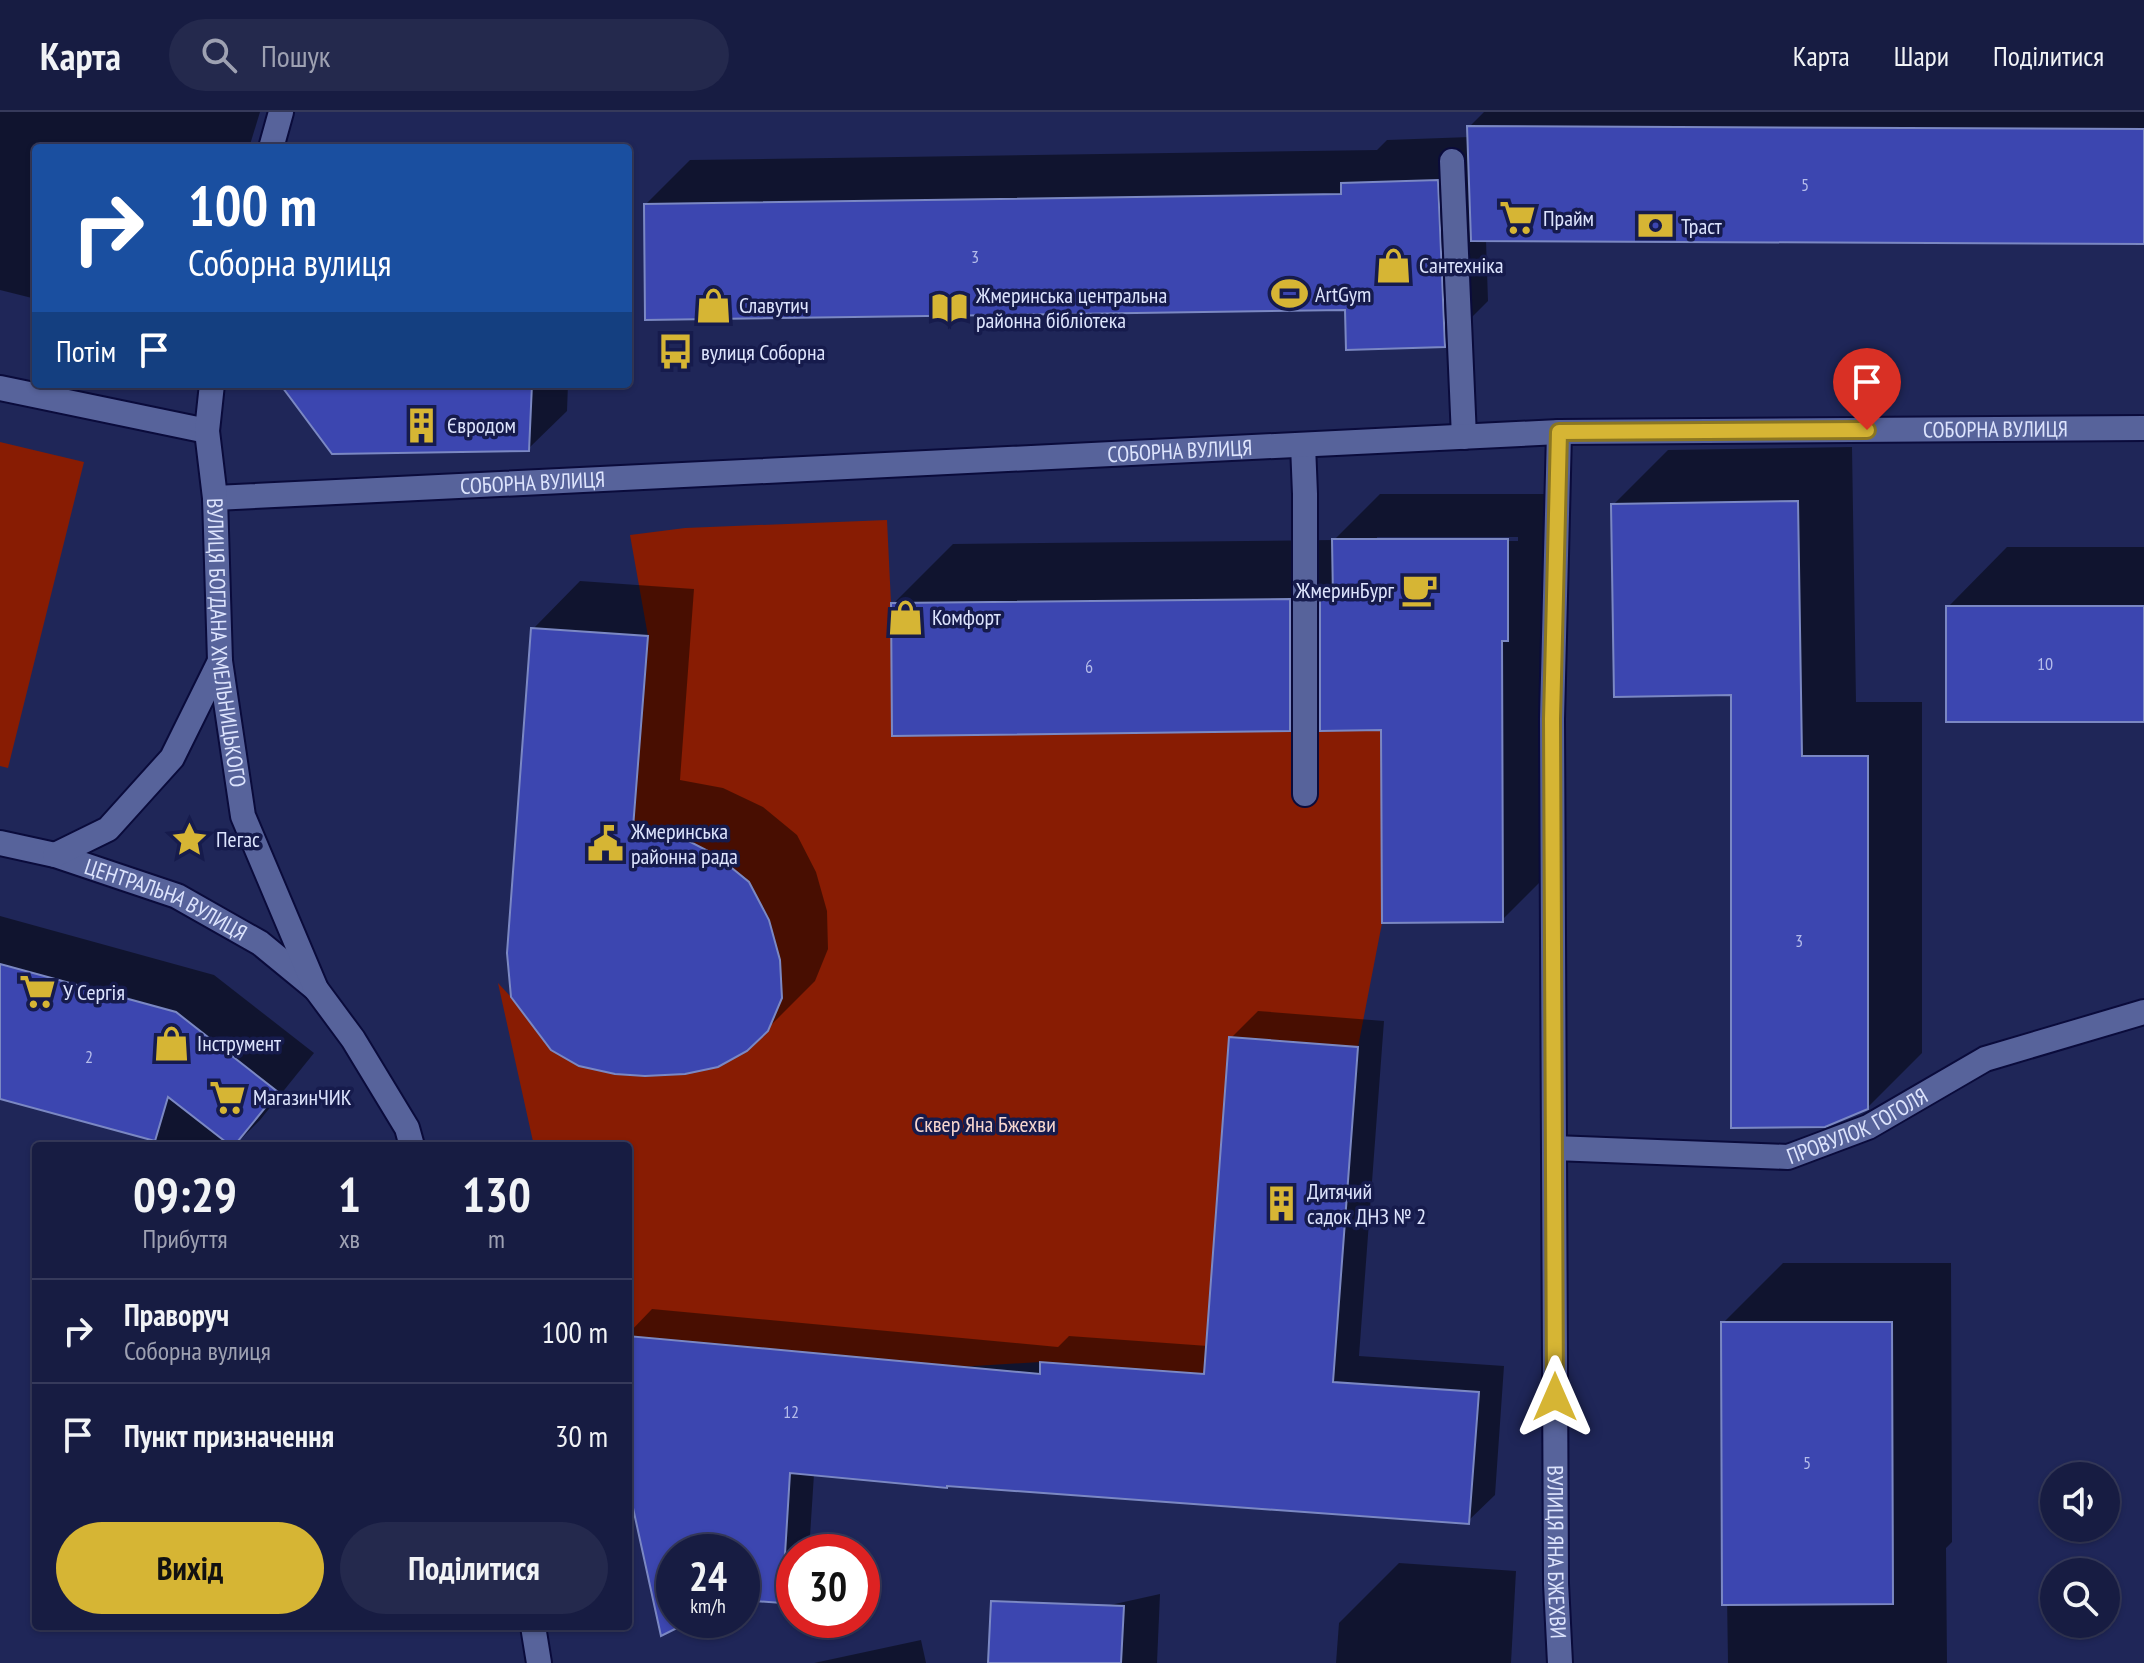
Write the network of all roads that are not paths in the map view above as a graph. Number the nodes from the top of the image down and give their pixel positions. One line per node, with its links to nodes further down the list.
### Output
1 (281, 112): 2 (street)
2 (272, 144)
3 (1452, 161): 9 (street)
4 (0, 388): 7 (street)
5 (212, 388): 7 (street, ВУЛИЦЯ БОГДАНА ХМЕЛЬНИЦЬКОГО)
6 (2144, 428): 8 (street, СОБОРНА ВУЛИЦЯ)
7 (207, 431): 11 (street, ВУЛИЦЯ БОГДАНА ХМЕЛЬНИЦЬКОГО)
8 (1559, 432): 9 (street, СОБОРНА ВУЛИЦЯ); 19 (street, ВУЛИЦЯ ЯНА БЖЕХВИ)
9 (1464, 437): 10 (street, СОБОРНА ВУЛИЦЯ)
10 (1303, 445): 11 (street, СОБОРНА ВУЛИЦЯ); 13 (street)
11 (215, 498): 12 (street, ВУЛИЦЯ БОГДАНА ХМЕЛЬНИЦЬКОГО)
12 (220, 661): 15 (street); 16 (street, ВУЛИЦЯ БОГДАНА ХМЕЛЬНИЦЬКОГО)
13 (1305, 794)
14 (0, 843): 15 (street, ЦЕНТРАЛЬНА ВУЛИЦЯ)
15 (55, 855): 16 (street, ЦЕНТРАЛЬНА ВУЛИЦЯ)
16 (316, 989): 18 (street, ВУЛИЦЯ БОГДАНА ХМЕЛЬНИЦЬКОГО)
17 (2144, 1012): 19 (street, ПРОВУЛОК ГОГОЛЯ)
18 (411, 1142)
19 (1554, 1148): 22 (street, ВУЛИЦЯ ЯНА БЖЕХВИ)
20 (534, 1630): 21 (street)
21 (539, 1663)
22 (1560, 1663)

